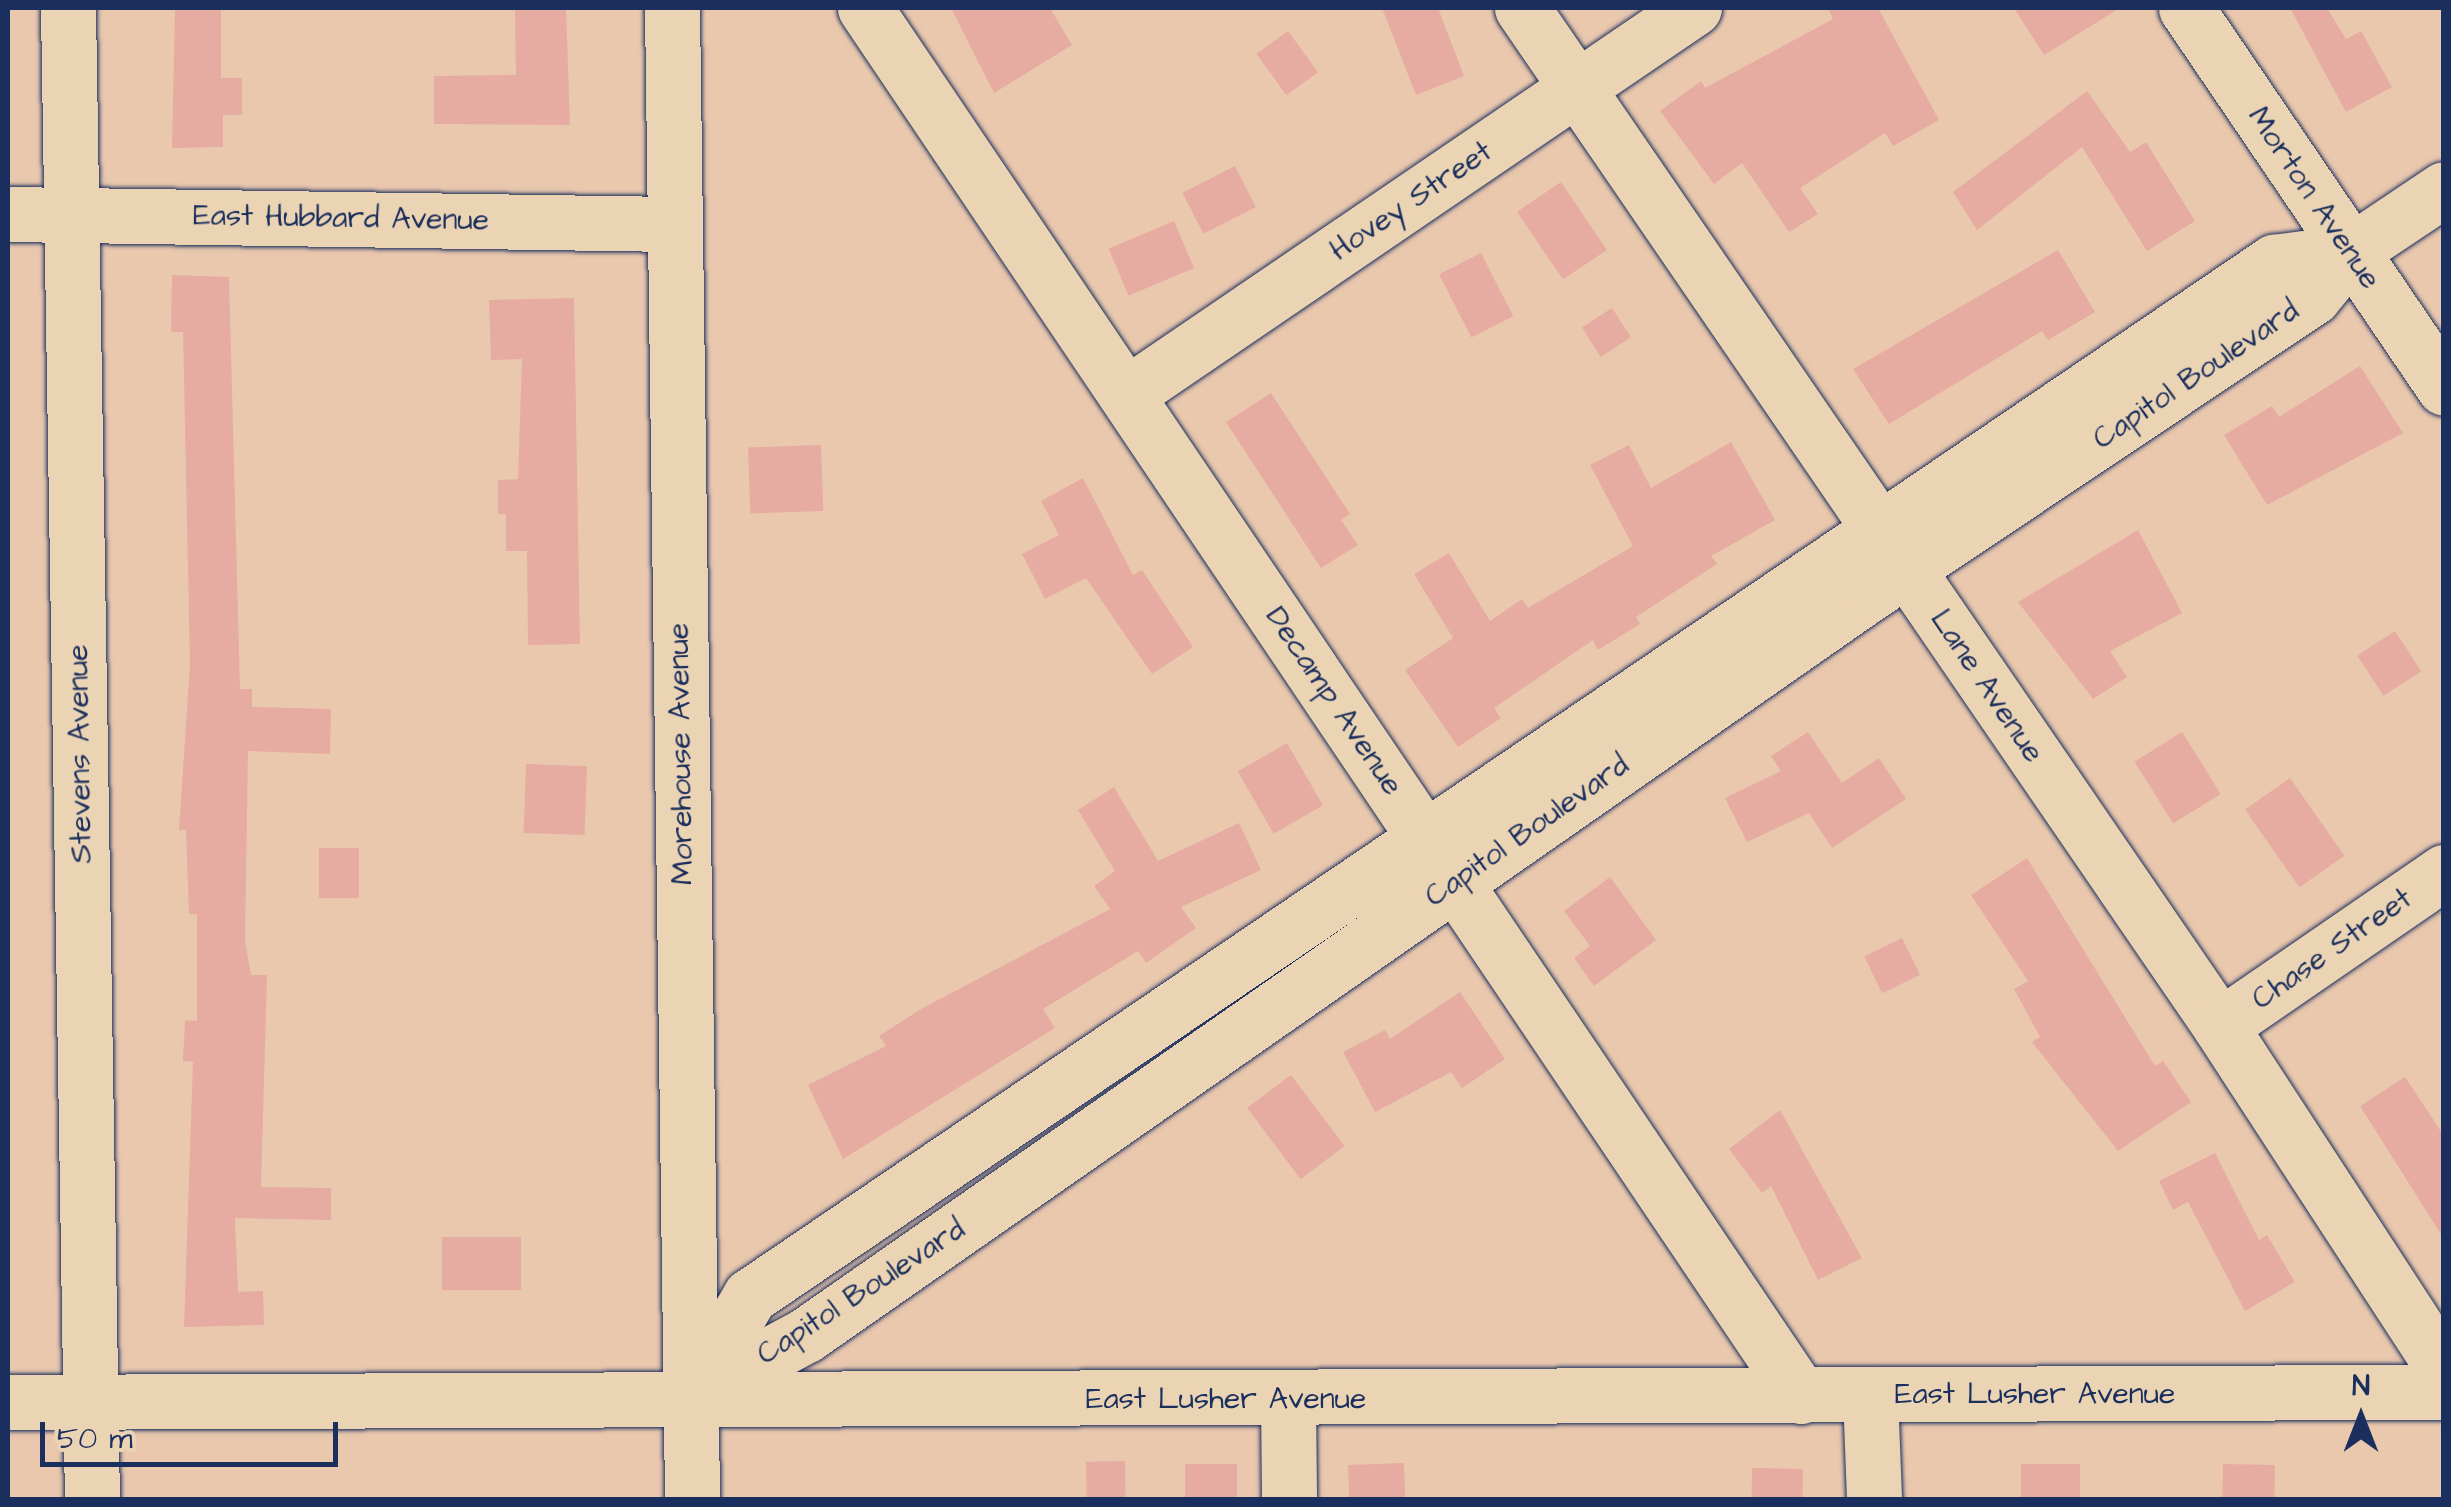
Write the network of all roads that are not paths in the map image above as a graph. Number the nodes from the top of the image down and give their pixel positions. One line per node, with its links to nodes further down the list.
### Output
1 (68, 8): 10 (street, Stevens Avenue)
2 (672, 8): 11 (street, Morehouse Avenue)
3 (864, 8): 14 (street, Decamp Avenue)
4 (1522, 8): 7 (street, Lane Avenue)
5 (1694, 8): 7 (street, Hovey Street)
6 (2186, 8): 12 (street, Morton Avenue)
7 (1576, 88): 14 (street, Hovey Street); 15 (street, Lane Avenue)
8 (2444, 189): 12 (street, Capitol Boulevard)
9 (8, 214): 10 (street, East Hubbard Avenue)
10 (69, 214): 11 (street, East Hubbard Avenue); 26 (street, Stevens Avenue)
11 (674, 224): 23 (street, Morehouse Avenue)
12 (2350, 252): 13 (street, Morton Avenue); 15 (street, Capitol Boulevard)
13 (2444, 388)
14 (1127, 394): 16 (street, Decamp Avenue)
15 (1894, 550): 16 (street, Capitol Boulevard); 18 (street, Lane Avenue)
16 (1440, 859): 22 (street, Decamp Avenue); 23 (street, Capitol Boulevard)
17 (2444, 872): 18 (street, Chase Street)
18 (2220, 1026): 19 (street, Lane Avenue)
19 (2444, 1369)
20 (2444, 1392): 21 (street, East Lusher Avenue)
21 (1870, 1394): 22 (street, East Lusher Avenue); 30 (street)
22 (1801, 1396): 24 (street, East Lusher Avenue)
23 (690, 1398): 24 (street, East Lusher Avenue); 26 (street, East Lusher Avenue); 28 (street, Morehouse Avenue)
24 (1288, 1400): 29 (street)
25 (8, 1402): 26 (street, East Lusher Avenue)
26 (92, 1402): 27 (street, Stevens Avenue)
27 (92, 1500)
28 (692, 1500)
29 (1289, 1500)
30 (1874, 1500)

